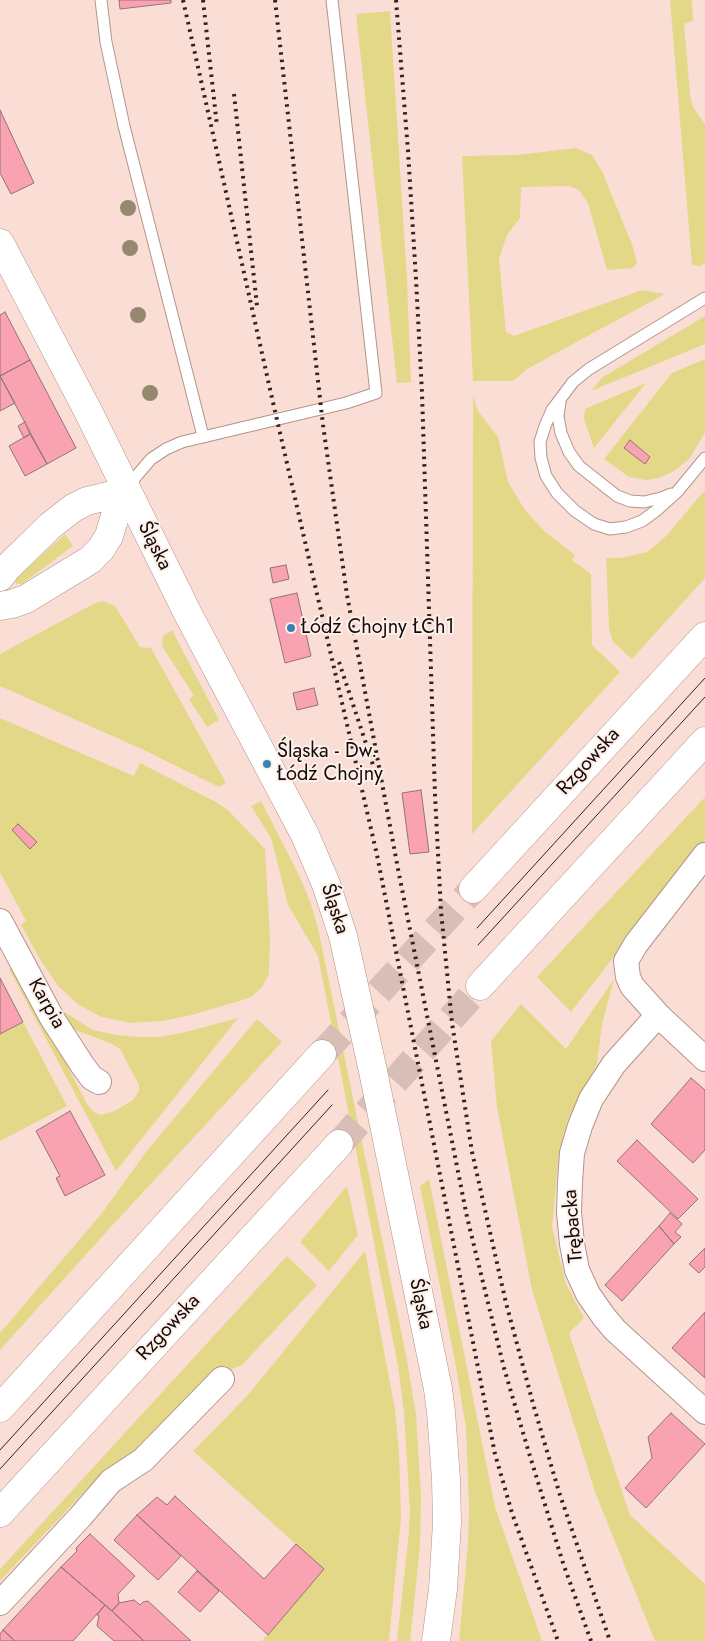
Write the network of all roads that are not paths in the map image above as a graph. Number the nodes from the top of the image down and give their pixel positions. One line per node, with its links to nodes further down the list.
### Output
1 (101, 0): 6 (lane)
2 (332, 0): 6 (lane)
3 (0, 243): 8 (street, Śląska)
4 (705, 298): 5 (lane)
5 (560, 397): 9 (lane); 9 (lane)
6 (203, 436): 8 (lane)
7 (705, 458): 9 (lane)
8 (125, 488): 10 (street); 11 (street); 28 (street, Śląska)
9 (677, 492)
10 (0, 577)
11 (0, 606)
12 (705, 636): 15 (street, Rzgowska)
13 (705, 741): 17 (street)
14 (705, 855): 18 (street)
15 (473, 889)
16 (0, 921): 21 (street, Karpia)
17 (480, 986)
18 (658, 1015): 20 (street); 25 (street, Trębacka)
19 (322, 1054): 24 (street)
20 (705, 1058)
21 (99, 1082)
22 (339, 1144): 26 (street, Rzgowska)
23 (222, 1379): 27 (street)
24 (0, 1408)
25 (705, 1412)
26 (0, 1513)
27 (0, 1603)
28 (436, 1641)

